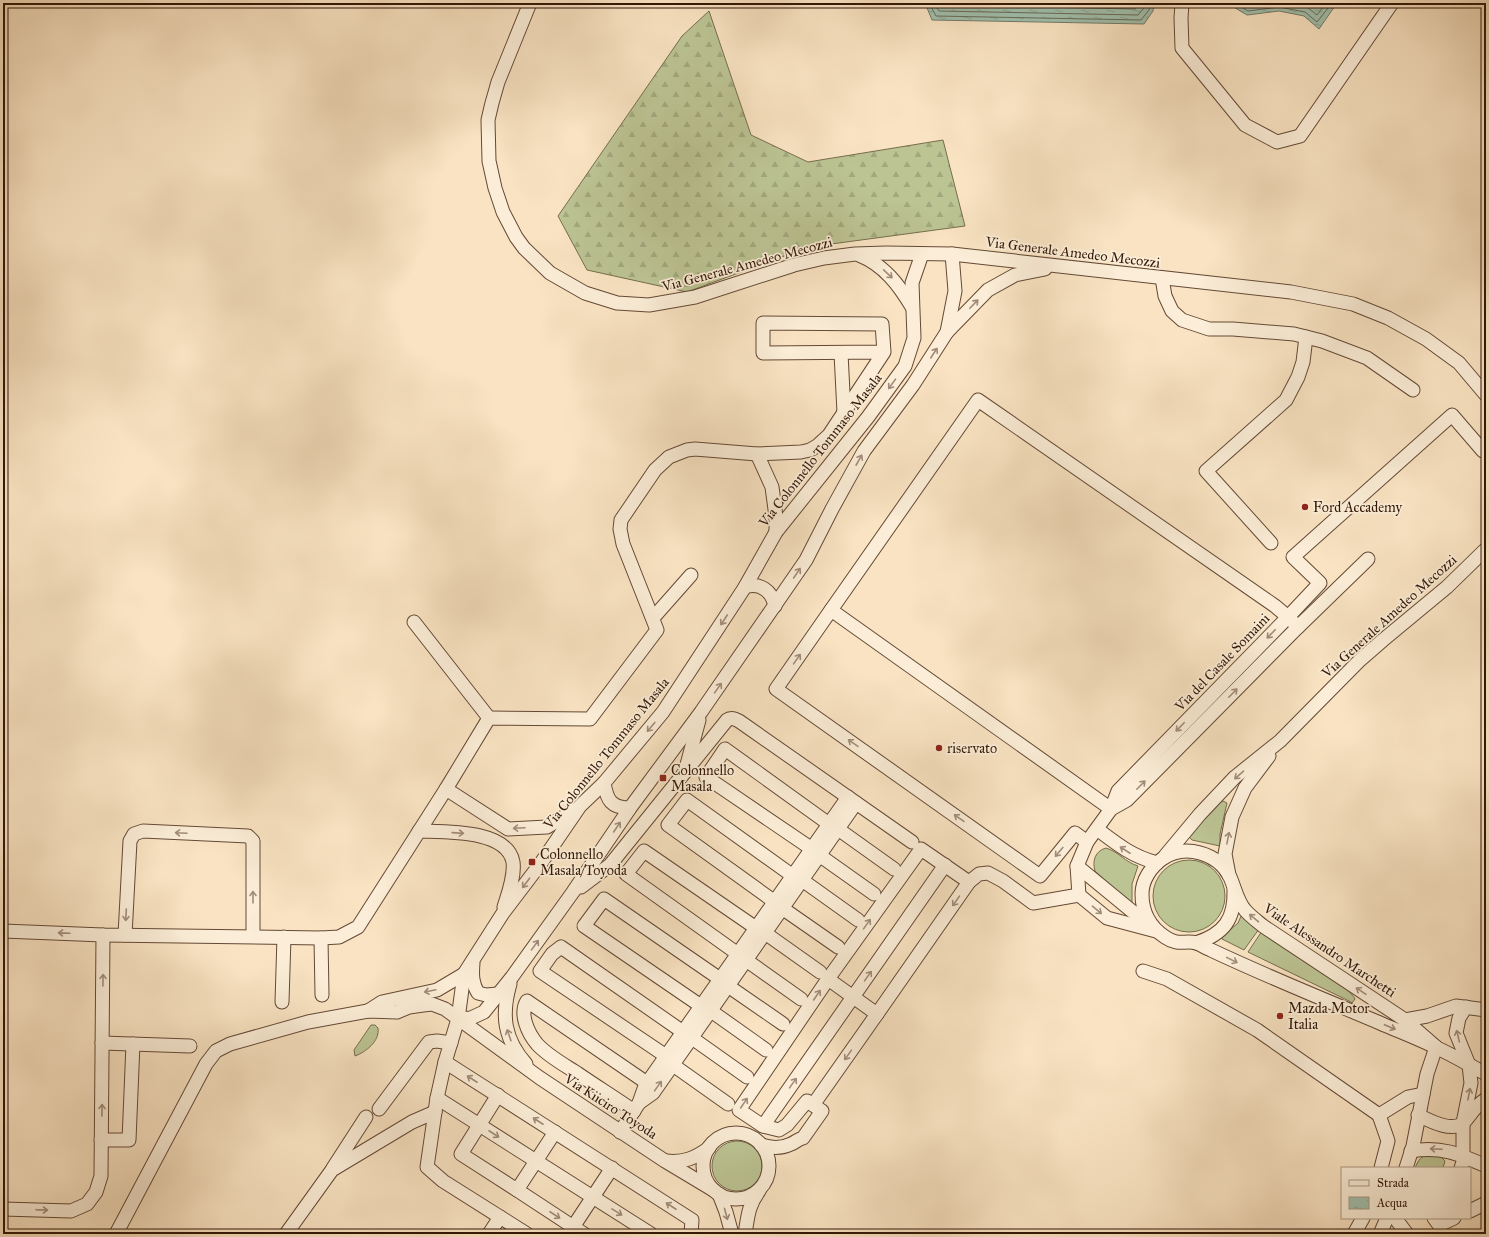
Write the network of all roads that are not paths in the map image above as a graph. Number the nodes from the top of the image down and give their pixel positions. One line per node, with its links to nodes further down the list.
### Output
1 (530, 3): 4 (street, Via Generale Amedeo Mecozzi)
2 (1182, 3): 3 (street)
3 (1392, 3)
4 (855, 254): 5 (street, Via Generale Amedeo Mecozzi); 9 (street, one-way to 9)
5 (922, 254): 6 (street, Via Generale Amedeo Mecozzi); 9 (street, Via Colonnello Tommaso Masala)
6 (952, 254): 7 (street, Via Generale Amedeo Mecozzi); 10 (street)
7 (1056, 266): 8 (street, Via Generale Amedeo Mecozzi); 10 (street, one-way to 7)
8 (1162, 278): 11 (street); 15 (street, Via Generale Amedeo Mecozzi)
9 (914, 309): 19 (street, Via Colonnello Tommaso Masala, one-way to 19)
10 (946, 332): 25 (street, one-way to 10)
11 (1306, 337): 14 (street); 20 (street)
12 (884, 352): 13 (street); 13 (street); 16 (street)
13 (841, 353): 16 (street)
14 (1413, 390)
15 (1486, 395)
16 (844, 413): 18 (street)
17 (1483, 451): 28 (street)
18 (757, 454): 19 (street); 27 (street)
19 (776, 532): 24 (street, Via Colonnello Tommaso Masala)
20 (1271, 543)
21 (1486, 549): 33 (street, Via Generale Amedeo Mecozzi)
22 (1368, 559): 30 (street)
23 (691, 574): 27 (street)
24 (745, 587): 25 (street); 35 (street, Via Colonnello Tommaso Masala, one-way to 35)
25 (775, 606): 31 (street, one-way to 25)
26 (831, 610): 28 (street); 40 (street); 45 (street, one-way to 26)
27 (652, 618): 32 (street)
28 (1288, 618): 30 (street, Via del Casale Somaini); 40 (street, Via del Casale Somaini, one-way to 40)
29 (414, 622): 32 (street)
30 (1298, 627): 40 (street, Via del Casale Somaini, one-way to 30)
31 (700, 712): 34 (street); 39 (street)
32 (489, 718): 36 (street)
33 (1280, 742): 47 (street, Via Generale Amedeo Mecozzi, one-way to 47); 53 (street, Via Generale Amedeo Mecozzi, one-way to 33)
34 (685, 772): 37 (street); 54 (street)
35 (604, 783): 38 (street, Via Colonnello Tommaso Masala); 39 (street)
36 (446, 789): 38 (street, one-way to 36); 43 (street)
37 (852, 800): 41 (street); 44 (street)
38 (580, 806): 58 (street, Via Colonnello Tommaso Masala, one-way to 58)
39 (630, 808): 54 (street, one-way to 39)
40 (1111, 809): 42 (street)
41 (834, 826): 46 (street); 46 (street); 50 (street)
42 (1097, 829): 45 (street); 47 (street, one-way to 42)
43 (419, 831): 58 (street, one-way to 58); 68 (street)
44 (912, 842)
45 (1087, 842): 49 (street)
46 (815, 852): 51 (street); 55 (street)
47 (1161, 860): 53 (street, Viale Alessandro Marchetti); 60 (street, Viale Alessandro Marchetti)
48 (945, 865): 52 (street); 75 (street, one-way to 48); 80 (street, one-way to 48)
49 (1077, 866): 56 (street); 60 (street, Viale Alessandro Marchetti)
50 (894, 869)
51 (797, 878): 57 (street); 57 (street); 59 (street)
52 (969, 882): 56 (street); 87 (street, one-way to 87)
53 (1231, 883): 69 (street); 89 (street, Viale Alessandro Marchetti, one-way to 53)
54 (573, 892): 76 (street, one-way to 54)
55 (874, 894)
56 (1079, 895): 63 (street, Viale Alessandro Marchetti, one-way to 63)
57 (779, 905): 61 (street); 70 (street)
58 (503, 912): 72 (street, Via Colonnello Tommaso Masala)
59 (858, 920)
60 (1147, 920): 63 (street, Viale Alessandro Marchetti)
61 (760, 930): 71 (street); 71 (street); 75 (street)
62 (3, 931): 64 (street, one-way to 62)
63 (1156, 931): 69 (street, Viale Alessandro Marchetti)
64 (103, 935): 65 (street); 92 (street, one-way to 64)
65 (125, 935): 66 (street); 66 (street, one-way to 65)
66 (253, 936): 67 (street)
67 (284, 937): 68 (street); 82 (street)
68 (321, 938): 79 (street)
69 (1196, 943): 96 (street, Viale Alessandro Marchetti, one-way to 96)
70 (838, 947)
71 (742, 957): 77 (street); 81 (street)
72 (473, 961): 74 (street, Via Colonnello Tommaso Masala); 78 (street)
73 (1143, 971): 114 (street)
74 (464, 974): 86 (street, one-way to 86); 88 (street, Via Colonnello Tommaso Masala)
75 (824, 975): 80 (street); 119 (street, one-way to 75)
76 (512, 977): 78 (street); 102 (street, Via Kiiciro Toyoda, one-way to 76)
77 (724, 983): 84 (street); 84 (street); 90 (street)
78 (498, 994): 88 (street)
79 (322, 995)
80 (853, 997): 87 (street); 119 (street, one-way to 80)
81 (801, 999)
82 (282, 1002)
83 (1466, 1007): 85 (street); 89 (street); 100 (street, one-way to 83)
84 (706, 1009): 91 (street); 97 (street)
85 (1486, 1010)
86 (368, 1011): 88 (street, Via Kiiciro Toyoda); 148 (street)
87 (877, 1014): 110 (street, one-way to 110)
88 (458, 1020): 94 (street, Via Colonnello Tommaso Masala); 102 (street, Via Kiiciro Toyoda)
89 (1405, 1020): 96 (street, Viale Alessandro Marchetti)
90 (783, 1024)
91 (687, 1035): 98 (street); 98 (street); 103 (street)
92 (102, 1043): 93 (street); 122 (street, one-way to 92)
93 (133, 1044): 95 (street); 122 (street)
94 (451, 1044): 99 (street, Via Colonnello Tommaso Masala); 112 (street)
95 (190, 1046)
96 (1436, 1047): 100 (street, Viale Alessandro Marchetti); 105 (street)
97 (766, 1050)
98 (669, 1061): 104 (street); 109 (street); 111 (street, one-way to 98)
99 (445, 1062): 106 (street, one-way to 99); 107 (street, Via Colonnello Tommaso Masala)
100 (1469, 1065): 101 (street, Viale Alessandro Marchetti); 117 (street, one-way to 100)
101 (1486, 1074)
102 (540, 1078): 121 (street, Via Kiiciro Toyoda)
103 (747, 1078)
104 (647, 1083): 111 (street); 111 (street)
105 (1423, 1094): 114 (street); 115 (street)
106 (498, 1095): 118 (street); 120 (street, one-way to 106)
107 (437, 1098): 113 (street, Via Colonnello Tommaso Masala); 118 (street)
108 (1486, 1099): 117 (street)
109 (728, 1104)
110 (815, 1106): 119 (street); 123 (street)
111 (637, 1107): 121 (street)
112 (378, 1109)
113 (435, 1112): 133 (street); 141 (street, Via Colonnello Tommaso Masala)
114 (1379, 1115): 130 (street)
115 (1418, 1115): 117 (street); 125 (street)
116 (366, 1117): 133 (street)
117 (1463, 1123): 128 (street)
118 (479, 1124): 126 (street, one-way to 126); 134 (street)
119 (763, 1126)
120 (555, 1132): 126 (street); 132 (street)
121 (620, 1132): 127 (street, Via Kiiciro Toyoda)
122 (101, 1140): 139 (street, one-way to 122)
123 (761, 1145): 124 (street); 135 (street)
124 (709, 1148): 127 (street); 136 (street)
125 (1411, 1151): 128 (street, one-way to 125); 131 (street)
126 (536, 1161): 134 (street); 137 (street)
127 (665, 1161): 136 (street, Via Kiiciro Toyoda)
128 (1462, 1162): 129 (street)
129 (1486, 1166)
130 (1381, 1167)
131 (1406, 1167)
132 (612, 1168): 137 (street); 153 (street, one-way to 132)
133 (332, 1170): 149 (street)
134 (517, 1190): 147 (street, one-way to 147)
135 (759, 1190): 136 (street); 155 (street)
136 (717, 1193): 154 (street, one-way to 154)
137 (592, 1197): 147 (street); 152 (street, one-way to 152)
138 (1486, 1203): 140 (street)
139 (3, 1209)
140 (1471, 1210)
141 (500, 1217): 150 (street); 151 (street)
142 (1362, 1219): 156 (street)
143 (1388, 1219): 157 (street)
144 (1396, 1219): 158 (street)
145 (1451, 1219): 146 (street)
146 (1437, 1224)
147 (579, 1230)
148 (116, 1234)
149 (286, 1234)
150 (489, 1234)
151 (527, 1234)
152 (651, 1234)
153 (691, 1234)
154 (732, 1234)
155 (745, 1234)
156 (1354, 1234)
157 (1380, 1234)
158 (1407, 1234)

